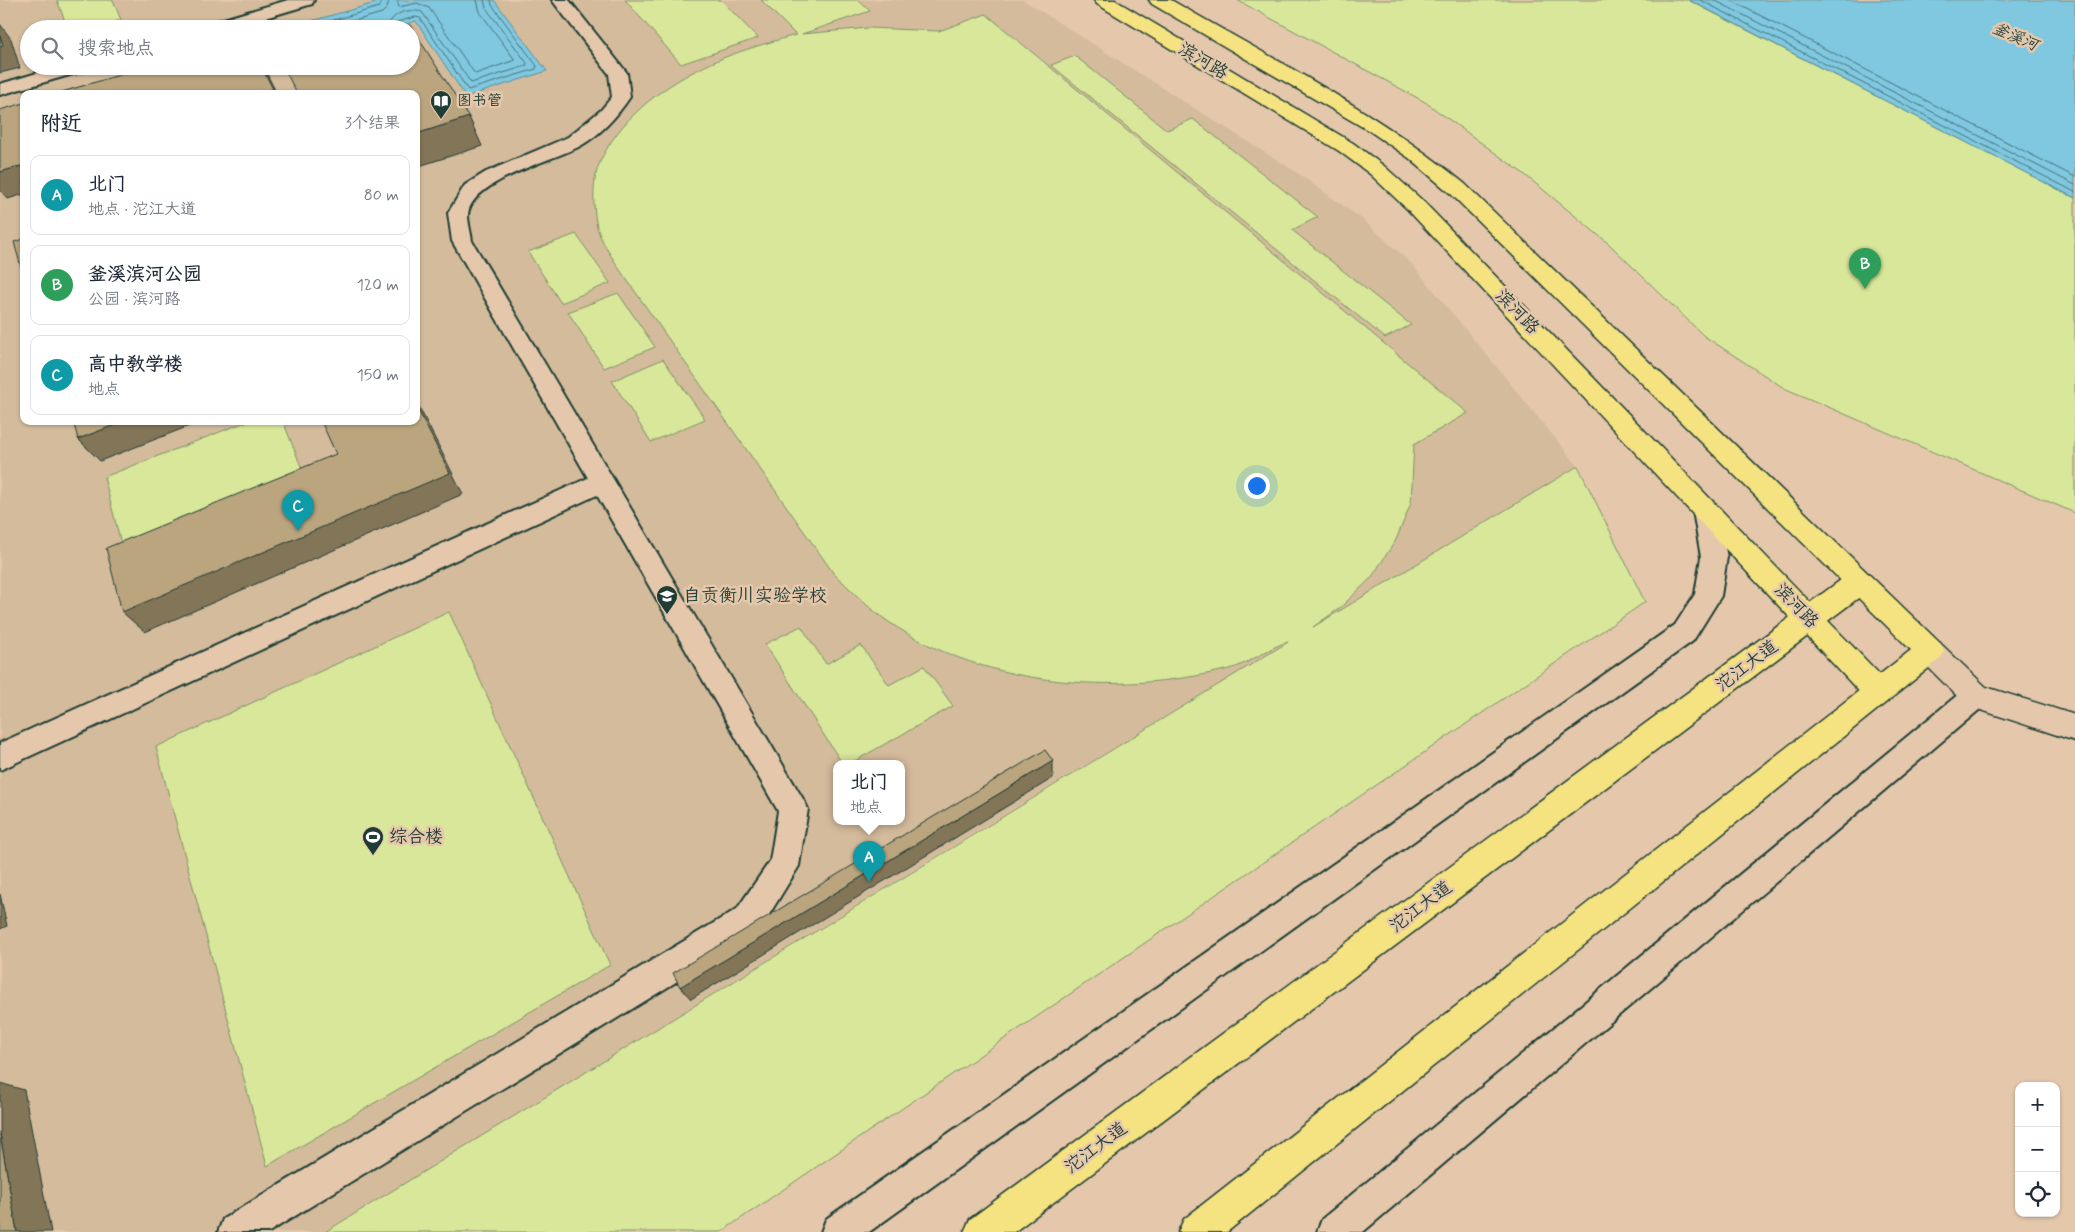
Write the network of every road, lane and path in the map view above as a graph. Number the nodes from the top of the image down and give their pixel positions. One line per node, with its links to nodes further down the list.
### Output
1 (306, 0): 5 (lane)
2 (560, 0): 8 (lane)
3 (1103, 0): 9 (main road, 滨河路)
4 (1158, 0): 10 (main road, 滨河路)
5 (238, 20)
6 (51, 75): 7 (lane)
7 (0, 90)
8 (602, 482): 16 (lane); 17 (lane)
9 (1706, 511): 11 (main road, 滨河路); 18 (lane)
10 (1859, 582): 11 (main road, 沱江大道); 12 (main road, 滨河路)
11 (1810, 620): 13 (main road, 滨河路); 19 (main road, 沱江大道)
12 (1930, 651): 13 (main road); 14 (street)
13 (1877, 692): 20 (main road)
14 (1976, 696): 15 (street); 21 (lane)
15 (2075, 728)
16 (0, 757)
17 (236, 1232)
18 (838, 1232)
19 (983, 1232)
20 (1197, 1232)
21 (1335, 1232)

